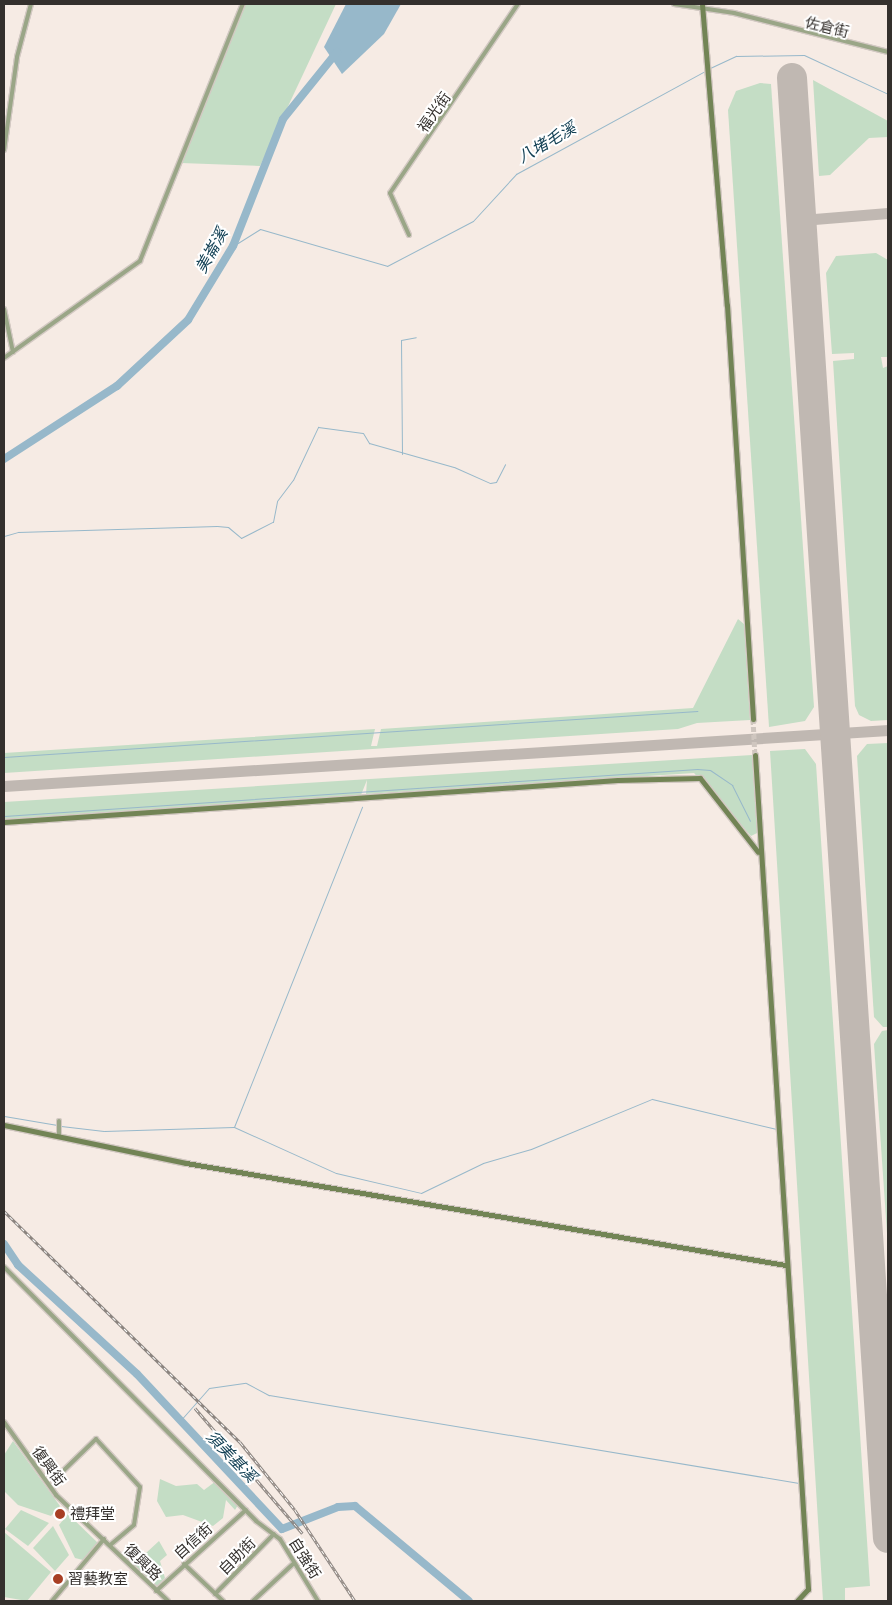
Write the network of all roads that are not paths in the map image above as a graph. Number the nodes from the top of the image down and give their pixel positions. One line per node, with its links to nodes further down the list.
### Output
1 (31, 4): 8 (street)
2 (243, 4): 11 (street)
3 (518, 4): 9 (street, 福光街)
4 (674, 4): 6 (street, 佐倉街)
5 (702, 4): 6 (street)
6 (700, 11): 7 (street, 佐倉街); 13 (street)
7 (888, 52)
8 (4, 150)
9 (409, 235)
10 (4, 309): 11 (street)
11 (13, 352): 12 (street)
12 (4, 358)
13 (753, 720)
14 (755, 755): 16 (street)
15 (4, 822): 16 (street)
16 (758, 852): 20 (street)
17 (59, 1120): 19 (street)
18 (4, 1125): 19 (street)
19 (59, 1137): 20 (street)
20 (785, 1266): 37 (street)
21 (4, 1268): 24 (street, 自強街)
22 (4, 1423): 26 (street, 復興街)
23 (61, 1473): 27 (street)
24 (246, 1510): 25 (street, 自強街); 29 (street, 自信街)
25 (274, 1534): 28 (street, 自強街); 31 (street, 自助街)
26 (104, 1539): 27 (street, 復興路); 32 (street)
27 (110, 1545): 30 (street, 復興路)
28 (294, 1563): 35 (street); 36 (street, 自強街)
29 (184, 1564): 30 (street, 自信街); 31 (street)
30 (156, 1591): 33 (street, 復興路)
31 (215, 1594): 34 (street)
32 (52, 1601)
33 (168, 1601)
34 (223, 1601)
35 (253, 1601)
36 (318, 1601)
37 (797, 1601)

